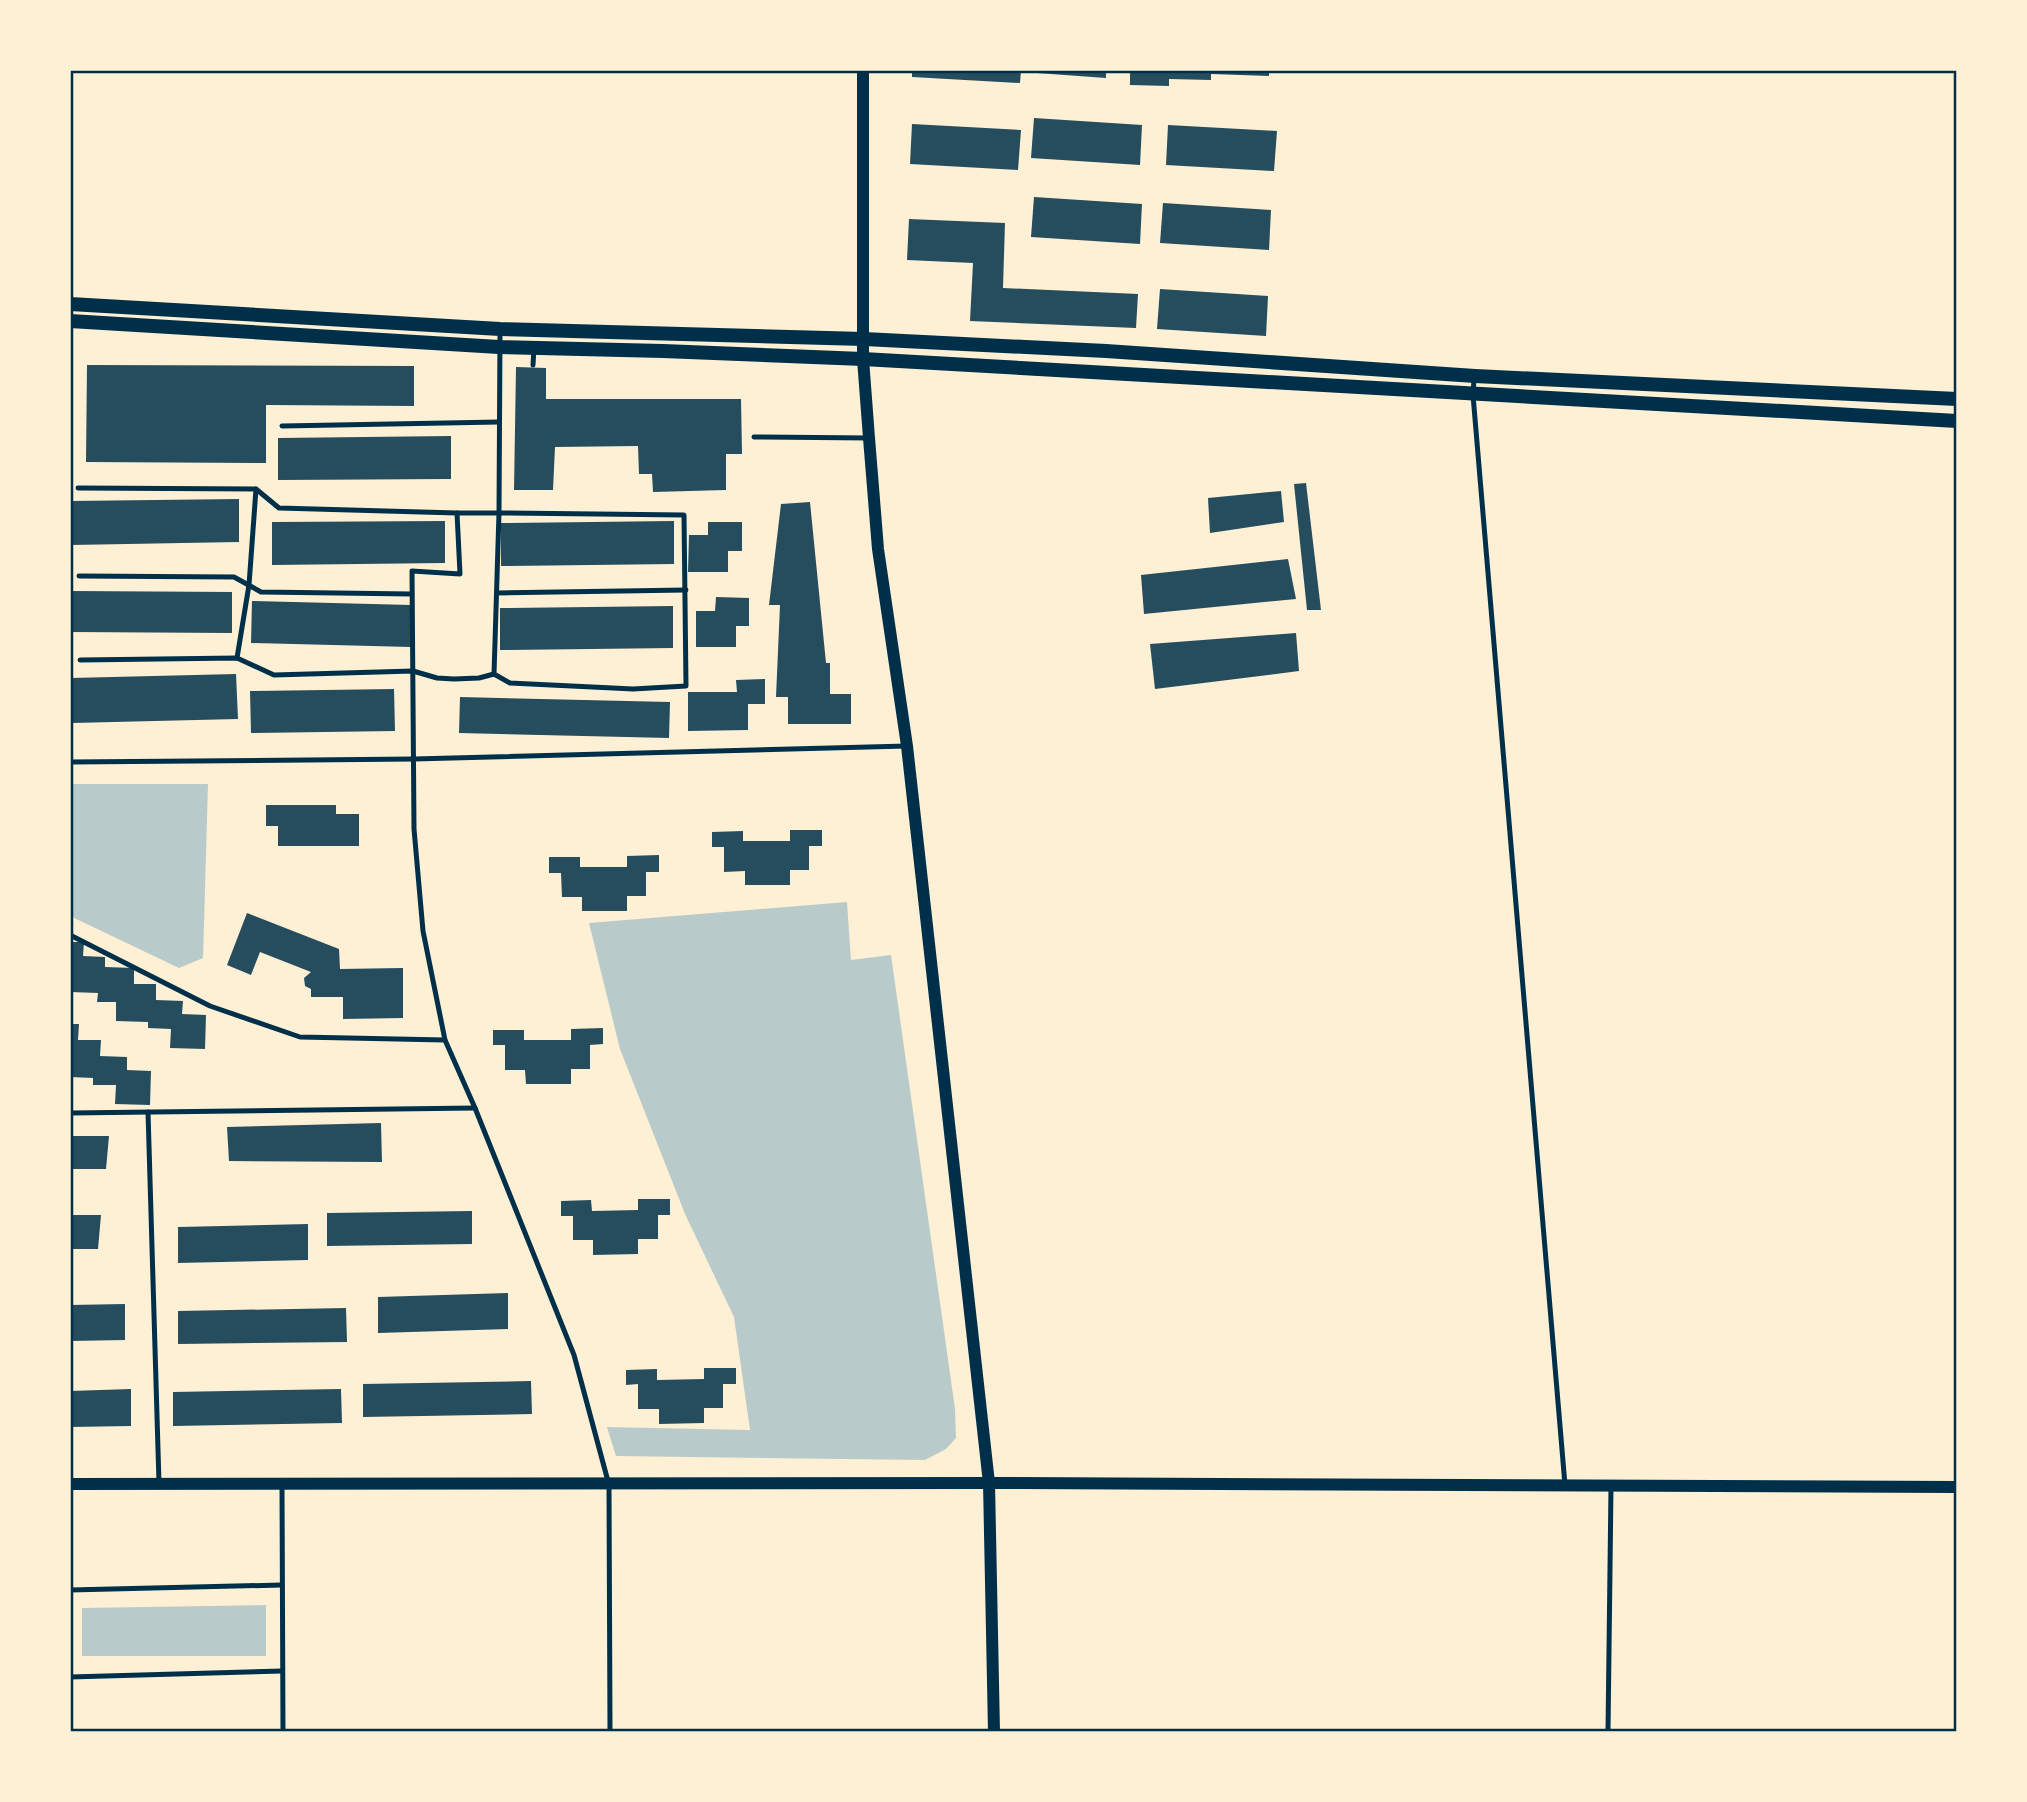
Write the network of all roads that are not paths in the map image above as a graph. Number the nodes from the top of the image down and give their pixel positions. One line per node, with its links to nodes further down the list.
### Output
1 (863, 70): 5 (street)
2 (70, 304): 4 (main road)
3 (70, 321): 6 (main road)
4 (500, 329): 5 (main road); 6 (lane)
5 (864, 339): 8 (street); 10 (main road)
6 (499, 347): 7 (main road); 14 (lane)
7 (534, 348): 8 (main road); 9 (lane)
8 (863, 359): 11 (main road); 17 (street)
9 (533, 365)
10 (1475, 376): 11 (lane); 12 (main road)
11 (1473, 395): 13 (main road); 44 (lane)
12 (1957, 399)
13 (1957, 421)
14 (499, 422): 15 (lane); 21 (lane)
15 (282, 426)
16 (754, 437): 17 (lane)
17 (869, 438): 31 (street)
18 (78, 488): 19 (lane)
19 (256, 489): 20 (lane); 23 (lane)
20 (457, 513): 21 (lane); 26 (lane)
21 (499, 513): 24 (lane); 25 (lane)
22 (79, 576): 23 (lane)
23 (248, 585): 26 (lane); 27 (lane)
24 (686, 590): 25 (lane); 30 (lane)
25 (497, 593): 30 (lane)
26 (412, 594): 29 (lane)
27 (237, 658): 28 (lane); 29 (lane)
28 (80, 660)
29 (413, 671): 30 (lane); 32 (lane)
30 (495, 674)
31 (907, 746): 32 (lane); 40 (street)
32 (414, 759): 33 (lane); 35 (lane)
33 (70, 762)
34 (70, 935): 35 (lane)
35 (445, 1040): 36 (lane)
36 (475, 1108): 37 (lane); 43 (lane)
37 (148, 1112): 38 (lane); 39 (lane)
38 (70, 1113)
39 (159, 1483): 41 (street); 42 (street)
40 (989, 1483): 43 (street); 44 (street); 53 (street)
41 (70, 1484)
42 (282, 1485): 43 (street); 47 (lane)
43 (609, 1485): 52 (lane)
44 (1565, 1485): 45 (street)
45 (1611, 1485): 46 (street); 54 (lane)
46 (1957, 1487)
47 (281, 1585): 48 (lane); 49 (lane)
48 (70, 1590)
49 (282, 1671): 50 (lane); 51 (lane)
50 (70, 1677)
51 (283, 1732)
52 (610, 1732)
53 (994, 1732)
54 (1608, 1732)

